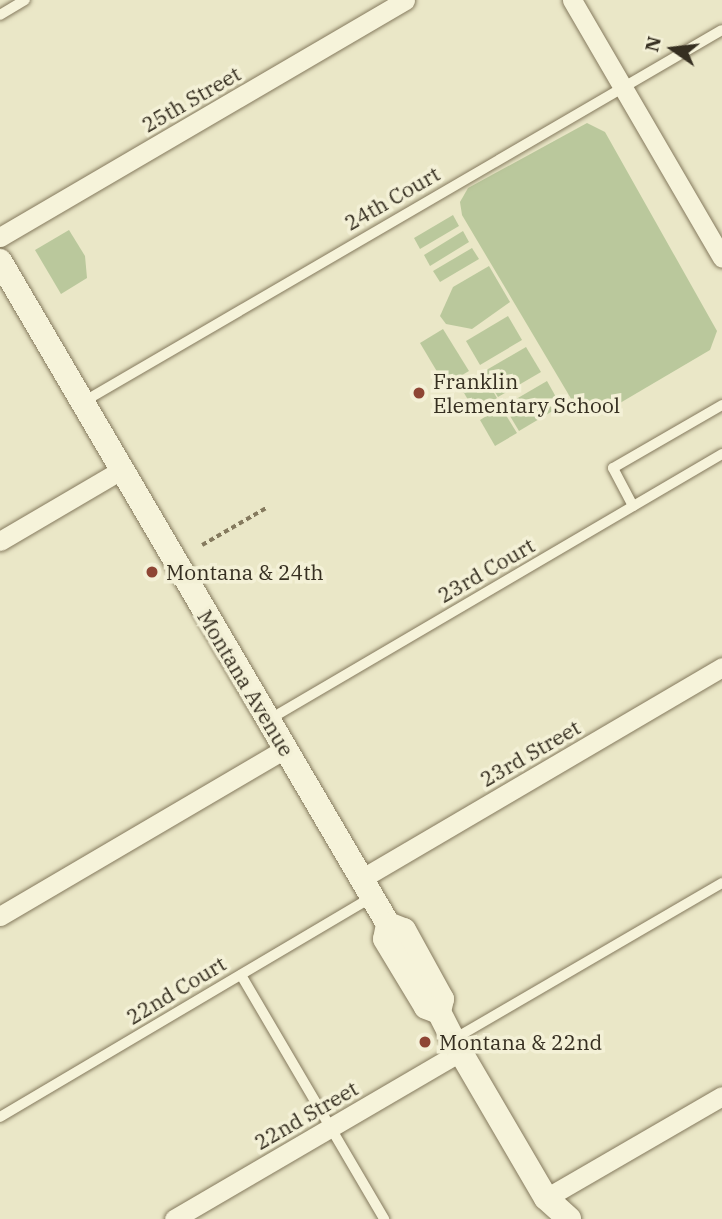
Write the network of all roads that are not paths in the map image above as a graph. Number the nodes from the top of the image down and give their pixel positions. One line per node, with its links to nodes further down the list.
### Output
1 (25, 0): 4 (lane)
2 (405, 0): 7 (street, 25th Street)
3 (572, 0): 6 (street)
4 (0, 15)
5 (722, 30): 6 (lane, 24th Court)
6 (622, 87): 8 (street); 10 (lane, 24th Court)
7 (0, 237)
8 (719, 247)
9 (0, 261): 10 (street, Montana Avenue)
10 (82, 402): 13 (street, Montana Avenue)
11 (722, 405): 14 (lane)
12 (722, 454): 14 (lane, 23rd Court)
13 (121, 470): 15 (street); 17 (street, Montana Avenue)
14 (633, 506): 17 (lane, 23rd Court)
15 (0, 541)
16 (722, 667): 20 (street, 23rd Street)
17 (269, 720): 18 (street, Montana Avenue)
18 (285, 749): 20 (street, Montana Avenue); 21 (street)
19 (722, 883): 23 (lane)
20 (366, 888): 22 (lane, 22nd Court); 23 (street, Montana Avenue)
21 (0, 916)
22 (241, 975): 25 (lane, 22nd Court); 26 (lane)
23 (457, 1045): 26 (street, 22nd Street); 27 (street, Montana Avenue)
24 (722, 1096): 27 (street)
25 (0, 1116)
26 (328, 1128): 28 (street, 22nd Street); 29 (lane)
27 (547, 1208): 30 (street, Montana Avenue)
28 (174, 1219)
29 (384, 1219)
30 (569, 1219)

